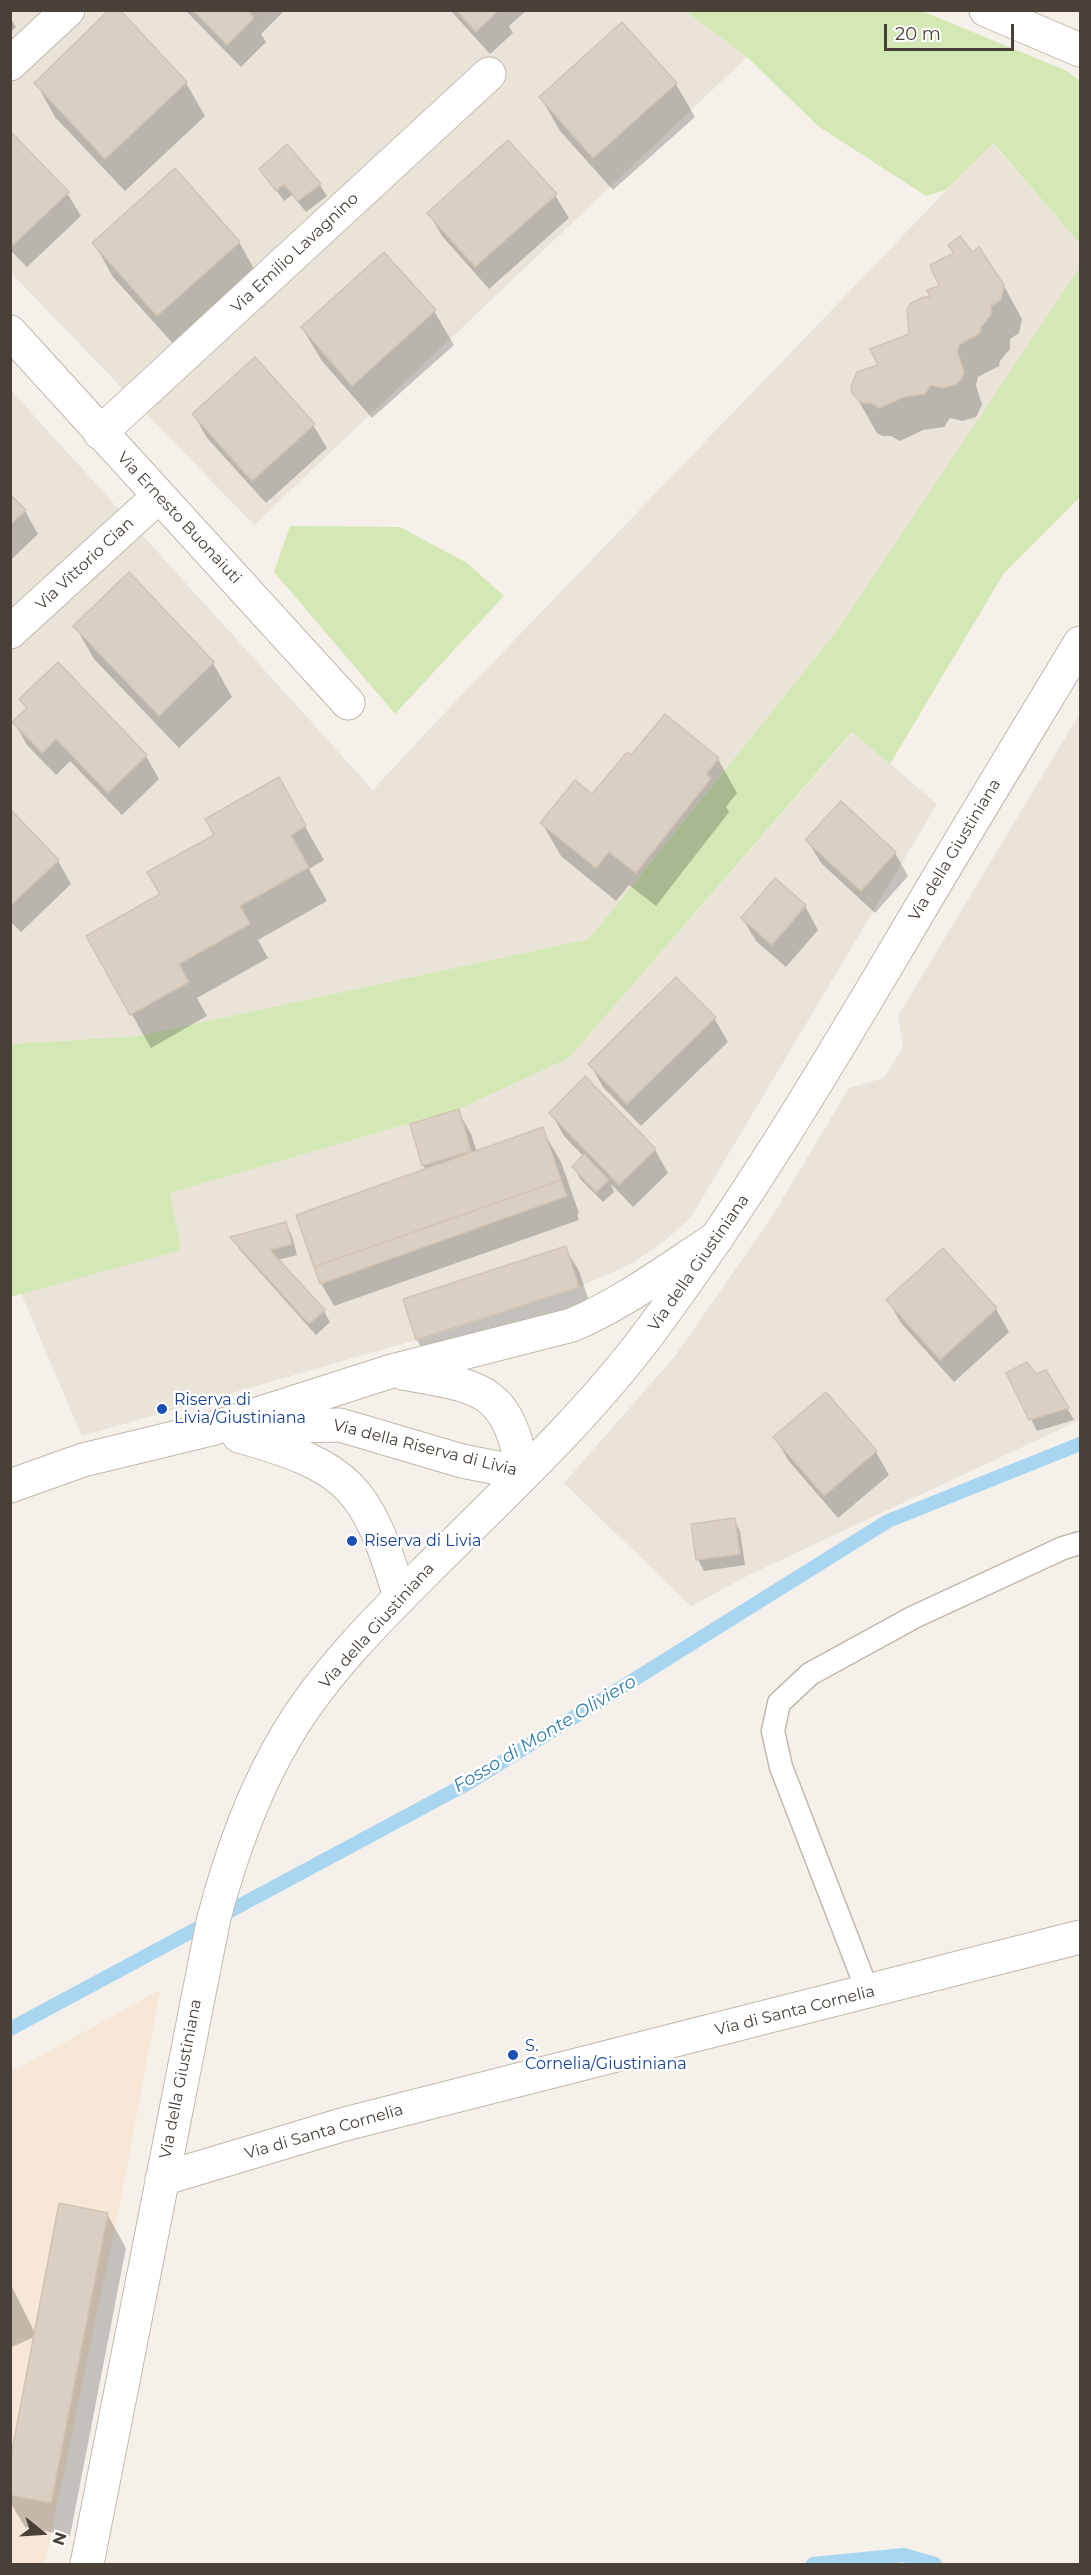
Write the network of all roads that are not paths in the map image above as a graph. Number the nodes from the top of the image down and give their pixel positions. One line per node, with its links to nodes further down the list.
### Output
1 (68, 10): 4 (street)
2 (986, 10): 3 (street)
3 (1080, 50)
4 (10, 64)
5 (489, 74): 7 (street, Via Emilio Lavagnino)
6 (10, 332): 7 (street, Via Ernesto Buonaiuti)
7 (100, 433): 8 (street, Via Ernesto Buonaiuti)
8 (159, 495): 9 (street, Via Vittorio Cian); 11 (street, Via Ernesto Buonaiuti)
9 (10, 632)
10 (1080, 643): 12 (street, Via della Giustiniana)
11 (348, 703)
12 (720, 1236): 13 (street, Via della Riserva di Livia); 15 (street, Via della Giustiniana)
13 (392, 1371): 14 (street, Via della Riserva di Livia); 15 (street, Via della Riserva di Livia)
14 (211, 1429): 15 (street, Via della Riserva di Livia); 16 (street, Via della Riserva di Livia); 18 (street, Via della Riserva di Livia)
15 (523, 1473): 18 (street, Via della Giustiniana)
16 (10, 1486)
17 (1080, 1543): 20 (lane)
18 (400, 1597): 21 (street, Via della Giustiniana)
19 (1080, 1937): 20 (street, Via di Santa Cornelia)
20 (868, 1992): 21 (street, Via di Santa Cornelia)
21 (162, 2179): 22 (street, Via della Giustiniana)
22 (87, 2565)

